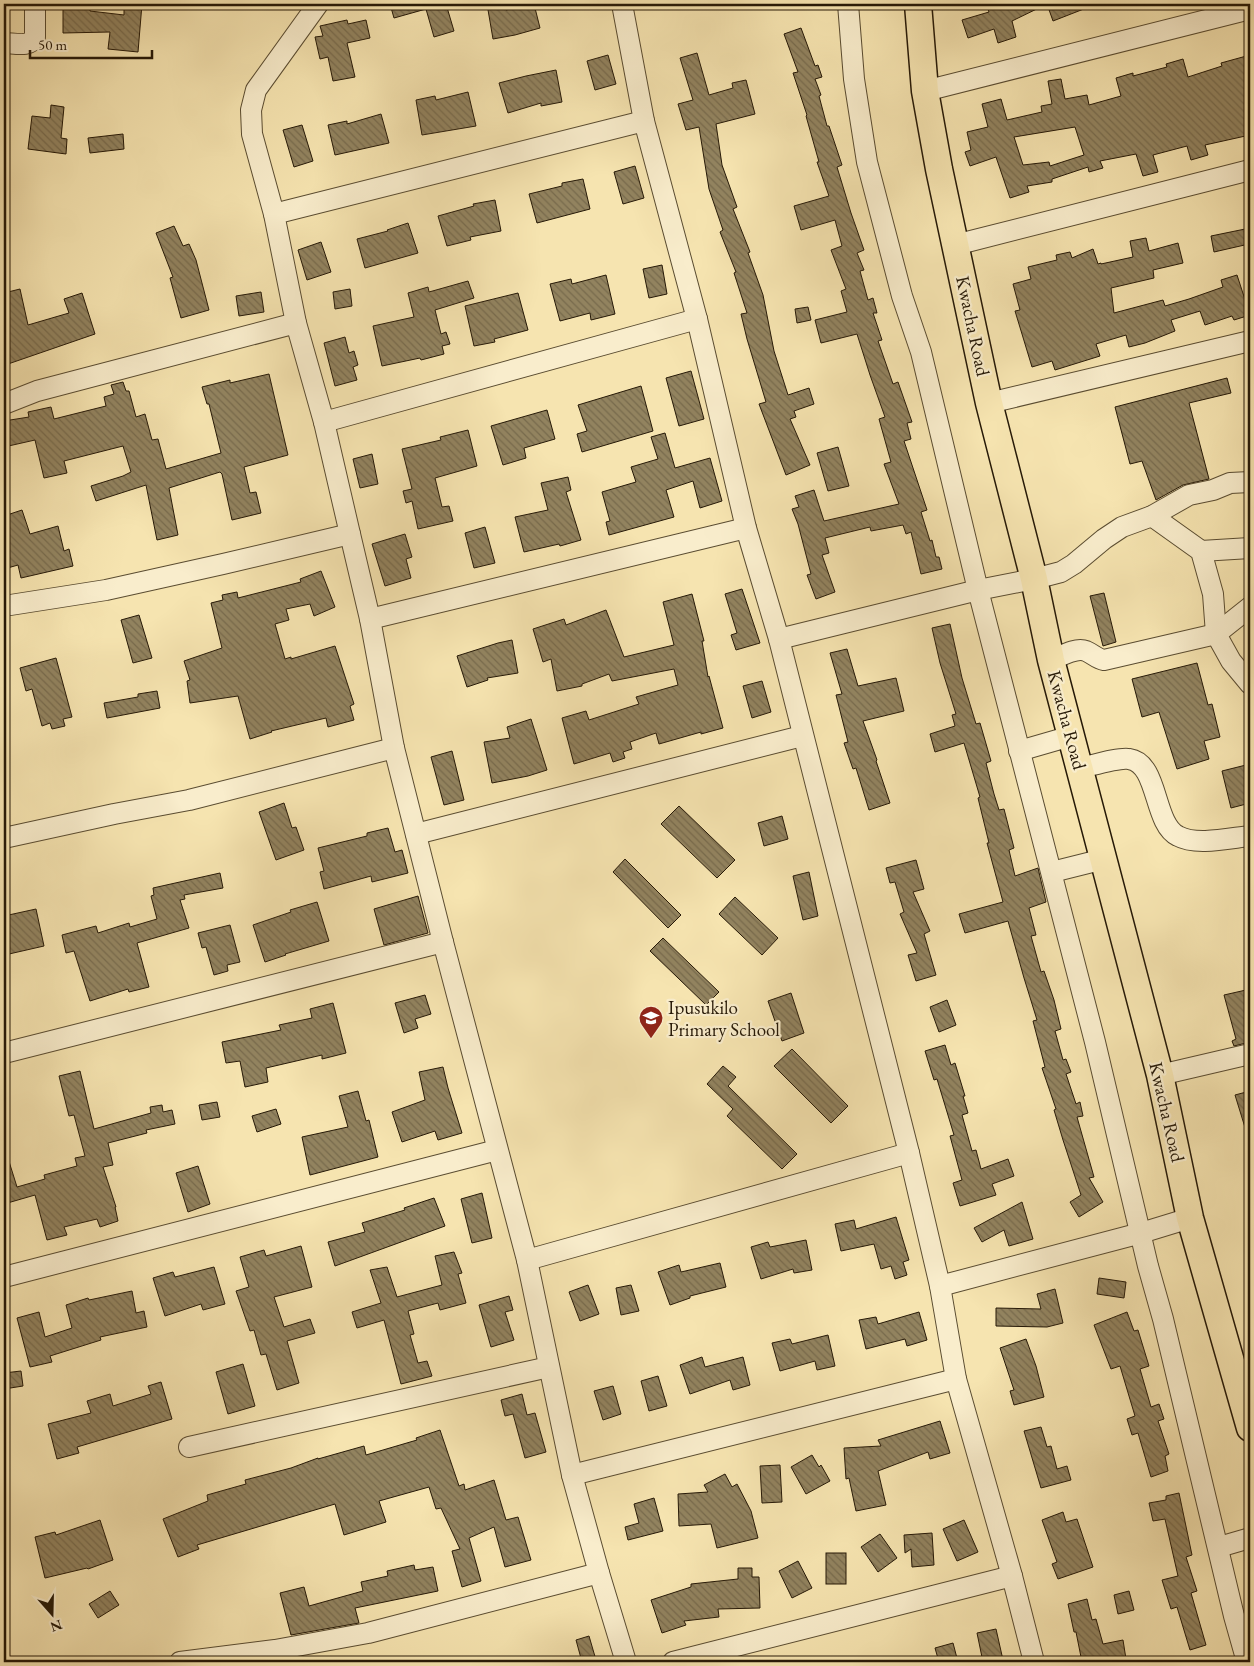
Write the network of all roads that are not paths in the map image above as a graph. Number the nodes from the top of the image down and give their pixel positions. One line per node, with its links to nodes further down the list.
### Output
1 (35, 4): 7 (street)
2 (318, 4): 11 (street)
3 (622, 4): 9 (street)
4 (848, 4): 26 (street)
5 (918, 4): 8 (main road, Kwacha Road)
6 (1250, 9): 8 (street)
7 (4, 43)
8 (925, 91): 12 (main road, Kwacha Road)
9 (644, 121): 11 (street); 13 (street)
10 (1250, 170): 12 (street)
11 (274, 214): 14 (street)
12 (956, 245): 16 (main road, Kwacha Road)
13 (697, 318): 18 (street); 21 (street)
14 (296, 323): 17 (street); 18 (street)
15 (1250, 341): 16 (street)
16 (989, 403): 25 (main road, Kwacha Road)
17 (4, 404)
18 (324, 422): 22 (street)
19 (1250, 482): 20 (street)
20 (1152, 516): 24 (street); 25 (street)
21 (746, 528): 29 (street); 31 (street)
22 (350, 534): 27 (street); 29 (street)
23 (1250, 548): 24 (street)
24 (1201, 551): 30 (street)
25 (1034, 580): 26 (street); 32 (main road, Kwacha Road)
26 (978, 590): 31 (street); 37 (street)
27 (4, 606)
28 (1250, 607): 30 (street)
29 (370, 619): 36 (street)
30 (1216, 634): 32 (street); 33 (street)
31 (779, 639): 34 (street)
32 (1051, 660): 35 (main road, Kwacha Road)
33 (1250, 684)
34 (802, 736): 39 (street); 49 (street)
35 (1071, 736): 37 (street); 38 (main road, Kwacha Road)
36 (394, 748): 39 (street); 41 (street)
37 (1018, 750): 43 (street)
38 (1080, 768): 40 (street); 42 (main road, Kwacha Road)
39 (416, 834): 44 (street)
40 (1250, 836)
41 (4, 838)
42 (1104, 860): 43 (street); 47 (main road, Kwacha Road)
43 (1052, 872): 51 (street)
44 (443, 942): 45 (street); 48 (street)
45 (4, 1053)
46 (1250, 1054): 47 (street)
47 (1160, 1075): 50 (main road, Kwacha Road)
48 (497, 1150): 52 (street); 53 (street)
49 (910, 1153): 52 (street); 54 (street)
50 (1190, 1218): 51 (street); 57 (main road, Kwacha Road)
51 (1141, 1233): 54 (street); 61 (street)
52 (527, 1260): 55 (street)
53 (4, 1276)
54 (940, 1286): 56 (street)
55 (549, 1368): 58 (street); 59 (street)
56 (956, 1379): 59 (street); 63 (street)
57 (1250, 1428)
58 (188, 1447)
59 (572, 1475): 62 (street)
60 (1250, 1538): 61 (street)
61 (1219, 1547): 68 (street)
62 (599, 1573): 64 (street); 65 (street)
63 (1012, 1576): 66 (street); 67 (street)
64 (180, 1662)
65 (626, 1662)
66 (673, 1662)
67 (1034, 1662)
68 (1247, 1662)

